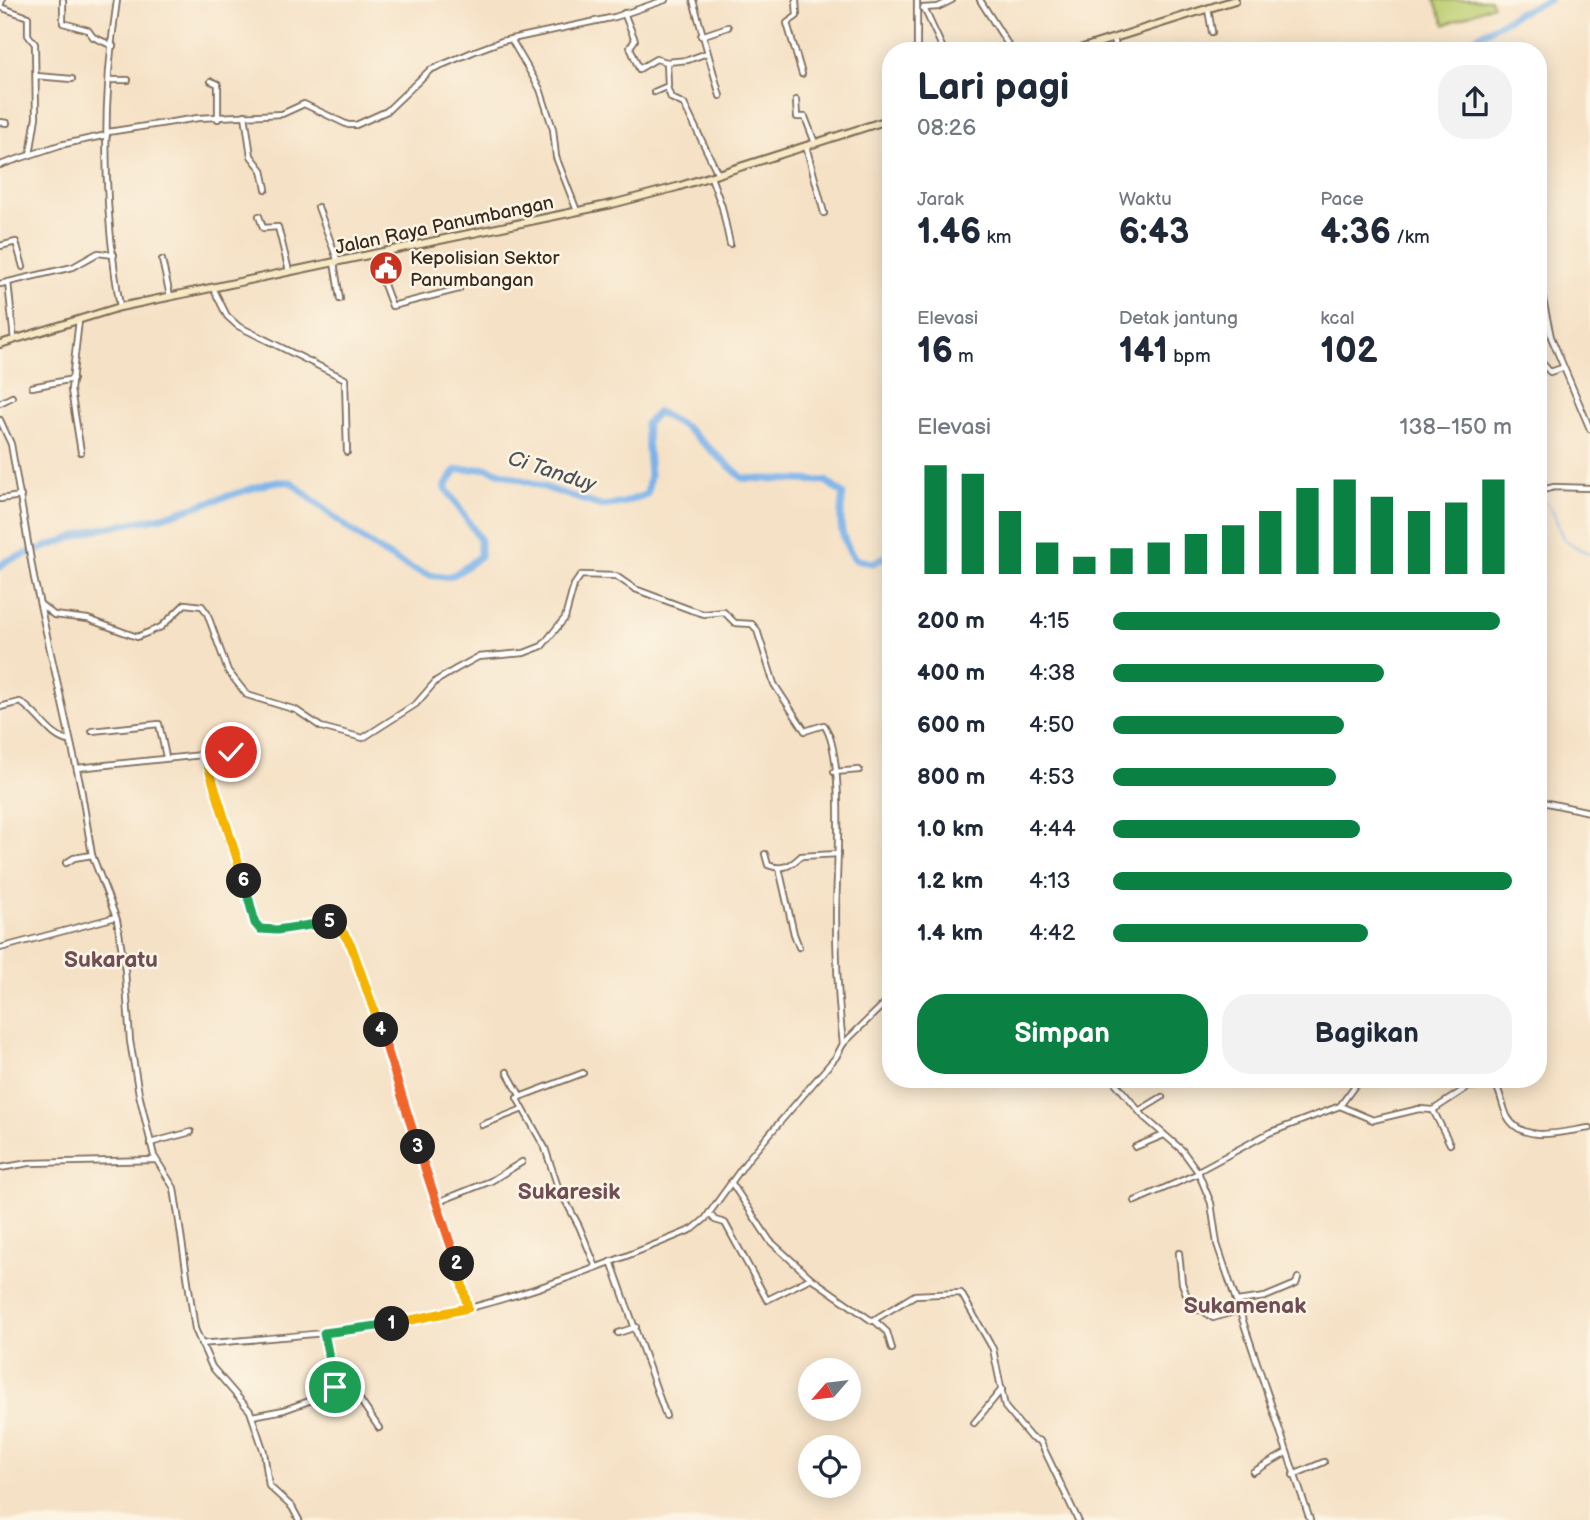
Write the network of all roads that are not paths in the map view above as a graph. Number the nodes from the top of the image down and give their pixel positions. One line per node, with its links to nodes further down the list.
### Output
1 (2, 0): 27 (street)
2 (63, 0): 23 (street)
3 (117, 0): 23 (street)
4 (665, 0): 12 (street)
5 (693, 0): 15 (street)
6 (796, 0): 26 (street)
7 (952, 0): 10 (street)
8 (980, 0): 20 (street)
9 (1235, 0): 11 (main road)
10 (920, 5): 18 (street); 19 (street)
11 (1208, 8): 14 (street); 16 (main road)
12 (624, 13): 17 (street); 25 (street)
13 (728, 27): 15 (street)
14 (1212, 32)
15 (701, 36): 24 (street)
16 (1114, 37): 21 (main road); 22 (street)
17 (511, 39): 36 (street); 49 (street)
18 (918, 42)
19 (939, 42)
20 (1006, 42)
21 (1099, 42)
22 (1115, 42)
23 (113, 46): 29 (street)
24 (706, 53): 25 (street); 34 (street)
25 (667, 62): 32 (street)
26 (802, 74)
27 (36, 76): 28 (street); 44 (street)
28 (72, 79)
29 (109, 80): 30 (street); 41 (street)
30 (128, 80)
31 (211, 81): 37 (street)
32 (667, 87): 33 (street); 46 (street)
33 (654, 92)
34 (720, 96)
35 (796, 100): 42 (street)
36 (245, 115): 37 (street); 47 (street)
37 (218, 119): 41 (street)
38 (0, 122): 39 (street)
39 (7, 123)
40 (882, 123): 42 (main road, Jalan Raya Panumbangan)
41 (108, 134): 44 (street); 54 (street)
42 (815, 143): 43 (main road, Jalan Raya Panumbangan)
43 (806, 146): 46 (main road, Jalan Raya Panumbangan); 50 (street)
44 (30, 155): 45 (street)
45 (0, 165)
46 (714, 176): 49 (main road, Jalan Raya Panumbangan); 52 (street)
47 (266, 189)
48 (318, 206): 57 (street)
49 (577, 212): 55 (main road, Jalan Raya Panumbangan)
50 (824, 213)
51 (259, 216): 59 (street)
52 (730, 244)
53 (0, 246): 58 (street)
54 (114, 255): 60 (street); 66 (street)
55 (373, 255): 57 (main road, Jalan Raya Panumbangan); 63 (street)
56 (162, 260): 64 (street)
57 (336, 262): 59 (main road, Jalan Raya Panumbangan); 65 (street)
58 (23, 267)
59 (289, 271): 62 (main road, Jalan Raya Panumbangan)
60 (8, 282): 61 (street); 69 (street)
61 (0, 284)
62 (213, 288): 64 (main road, Jalan Raya Panumbangan); 80 (street)
63 (459, 289)
64 (170, 296): 66 (main road, Jalan Raya Panumbangan)
65 (340, 299)
66 (120, 307): 68 (main road, Jalan Raya Panumbangan)
67 (1547, 318): 71 (street)
68 (79, 320): 69 (main road, Jalan Raya Panumbangan); 73 (street)
69 (14, 340): 70 (main road, Jalan Raya Panumbangan)
70 (0, 344)
71 (1562, 368): 72 (street); 78 (street)
72 (1547, 370)
73 (73, 379): 74 (street); 79 (street)
74 (32, 387)
75 (12, 397): 76 (street)
76 (0, 403)
77 (0, 420): 83 (street)
78 (1590, 429)
79 (81, 452)
80 (347, 452)
81 (1590, 488): 82 (street)
82 (1547, 489)
83 (21, 496): 84 (street); 85 (street)
84 (0, 499)
85 (40, 604): 88 (street); 94 (street)
86 (0, 707): 88 (street)
87 (92, 731): 91 (street)
88 (71, 741): 92 (street)
89 (231, 752): 90 (street)
90 (203, 755): 91 (street); 132 (street)
91 (166, 757): 92 (street)
92 (77, 768): 99 (street)
93 (859, 770): 94 (street)
94 (834, 772): 98 (street)
95 (1547, 803): 96 (street)
96 (1590, 811)
97 (765, 854): 101 (street)
98 (838, 854): 101 (street); 106 (street)
99 (92, 855): 100 (street); 102 (street)
100 (66, 863)
101 (779, 868): 103 (street)
102 (116, 917): 104 (street); 123 (street)
103 (800, 947)
104 (0, 948)
105 (882, 1006): 106 (street)
106 (843, 1044): 130 (street)
107 (507, 1072): 113 (street)
108 (583, 1073): 113 (street)
109 (1120, 1088): 118 (street)
110 (1353, 1088): 115 (street)
111 (1466, 1088): 117 (street)
112 (1495, 1088): 120 (street)
113 (520, 1095): 116 (street)
114 (1162, 1097): 118 (street)
115 (1340, 1106): 117 (street); 129 (street)
116 (523, 1110): 119 (street); 136 (street)
117 (1433, 1110): 124 (street)
118 (1139, 1111): 122 (street)
119 (482, 1125)
120 (1590, 1128)
121 (191, 1132): 123 (street)
122 (1165, 1135): 125 (street); 129 (street)
123 (150, 1143): 126 (street)
124 (1450, 1144)
125 (1135, 1147)
126 (156, 1160): 128 (street); 146 (street)
127 (522, 1162): 132 (street)
128 (0, 1168)
129 (1198, 1172): 131 (street); 139 (street)
130 (732, 1182): 133 (street); 137 (street)
131 (1135, 1201)
132 (438, 1202): 140 (street)
133 (709, 1213): 135 (street); 137 (street)
134 (1179, 1252): 141 (street)
135 (611, 1261): 136 (street); 143 (street)
136 (596, 1267): 140 (street)
137 (811, 1278): 142 (street)
138 (1298, 1278): 139 (street)
139 (1237, 1301): 141 (street)
140 (468, 1308): 144 (street)
141 (1240, 1310): 154 (street)
142 (874, 1321): 147 (street); 148 (street)
143 (636, 1328): 145 (street); 151 (street)
144 (324, 1333): 146 (street); 149 (street)
145 (618, 1333)
146 (201, 1344): 150 (street)
147 (892, 1349)
148 (1002, 1389): 152 (street); 159 (street)
149 (337, 1391): 150 (street); 153 (street)
150 (252, 1416): 158 (street)
151 (666, 1416)
152 (974, 1423)
153 (379, 1428)
154 (1286, 1453): 156 (street); 157 (street)
155 (1324, 1462): 157 (street)
156 (1253, 1472)
157 (1293, 1475): 160 (street)
158 (299, 1520)
159 (1079, 1520)
160 (1310, 1520)

